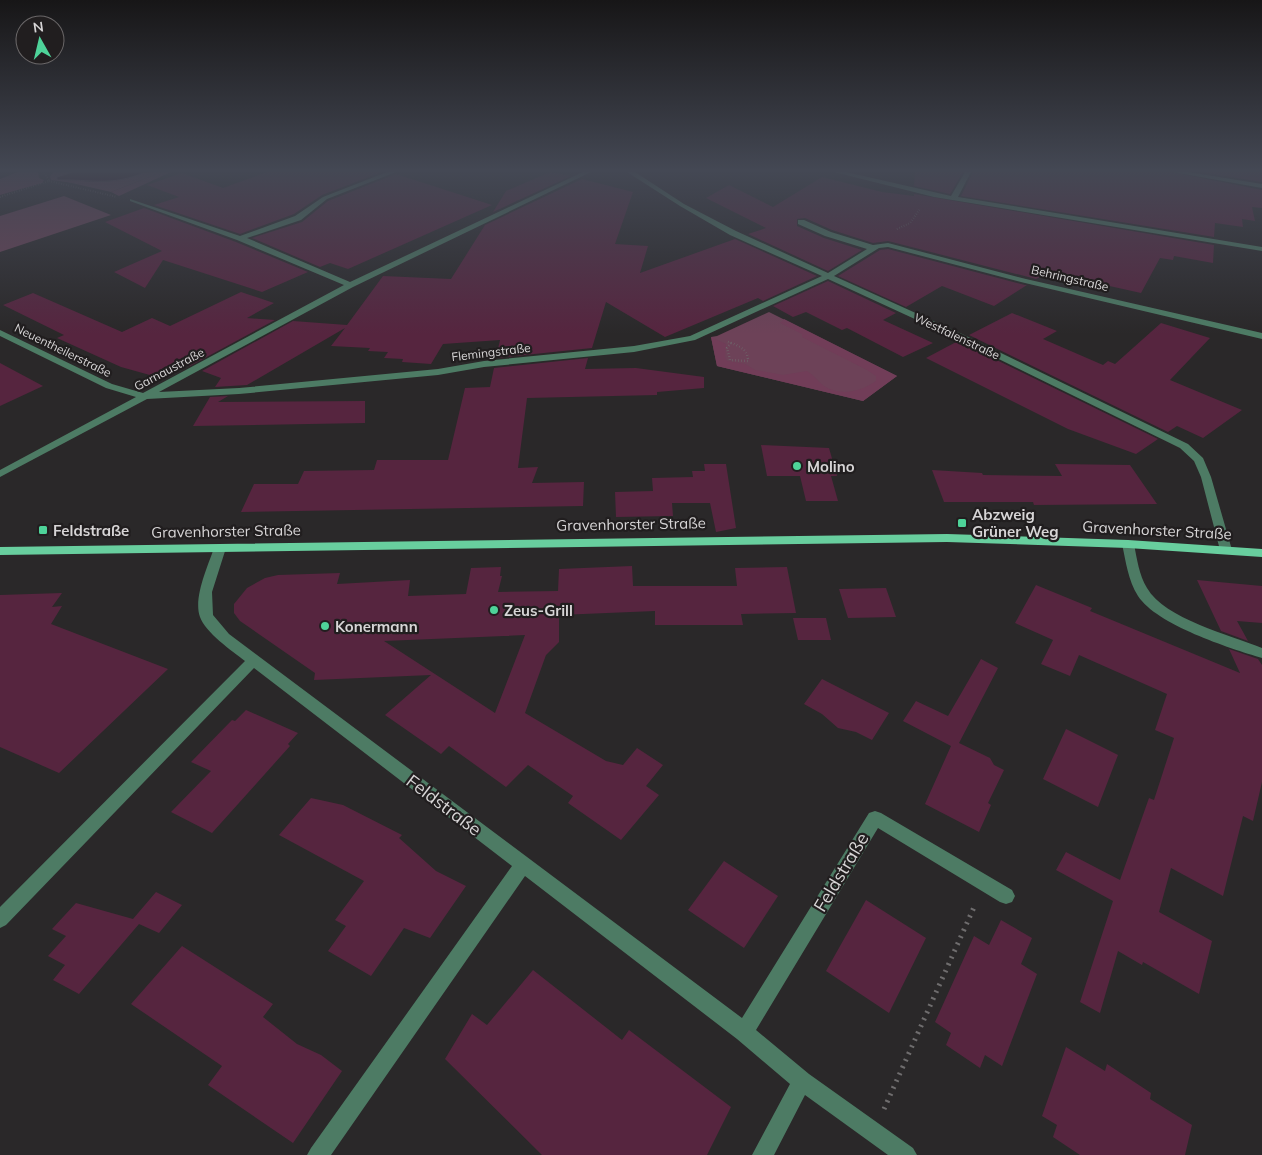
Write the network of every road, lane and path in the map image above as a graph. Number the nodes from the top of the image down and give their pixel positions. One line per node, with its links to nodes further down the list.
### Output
1 (206, 226): 8 (street)
2 (275, 226): 8 (street)
3 (474, 226): 12 (street, Garnaustraße)
4 (720, 226): 11 (street, Westfalenstraße)
5 (810, 226): 9 (street, Behringstraße)
6 (904, 226): 9 (path)
7 (1125, 226): 10 (street)
8 (240, 238): 12 (street)
9 (875, 247): 11 (street); 15 (street, Behringstraße)
10 (1262, 249)
11 (827, 278): 13 (street, Flemingstraße); 21 (street, Westfalenstraße)
12 (350, 285): 17 (street, Garnaustraße)
13 (708, 331): 16 (path); 17 (street, Flemingstraße)
14 (0, 333): 17 (street, Neuentheilerstraße)
15 (1262, 336)
16 (731, 343): 16 (path)
17 (144, 396): 18 (street, Garnaustraße)
18 (0, 474)
19 (1128, 544): 20 (main road, Gravenhorster Straße); 21 (main road, Gravenhorster Straße); 24 (street)
20 (220, 548): 22 (main road, Gravenhorster Straße); 25 (street, Feldstraße)
21 (1226, 550): 23 (main road, Gravenhorster Straße)
22 (0, 551)
23 (1262, 553)
24 (1262, 653)
25 (253, 661): 26 (street, Feldstraße); 29 (street)
26 (523, 864): 30 (street, Feldstraße); 33 (street)
27 (984, 884): 28 (street, Feldstraße); 30 (street, Feldstraße); 32 (path)
28 (1006, 896)
29 (0, 919)
30 (744, 1032): 31 (street, Feldstraße)
31 (802, 1081): 32 (street, Feldstraße); 34 (street)
32 (874, 1132): 35 (street, Feldstraße)
33 (318, 1155)
34 (763, 1155)
35 (906, 1155)

